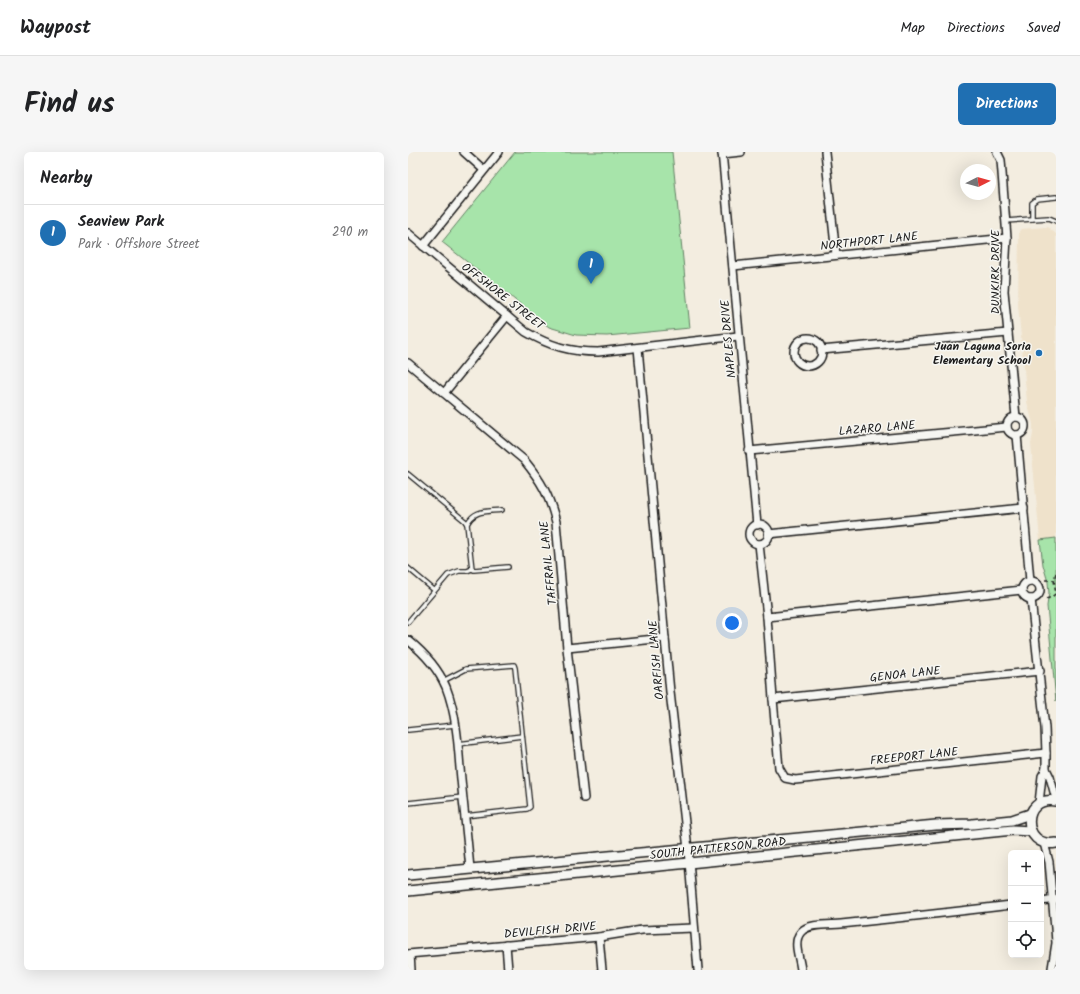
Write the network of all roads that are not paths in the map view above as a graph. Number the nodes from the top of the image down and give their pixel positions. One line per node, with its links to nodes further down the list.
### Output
1 (464, 152): 7 (street)
2 (499, 152): 7 (street)
3 (741, 152): 6 (street)
4 (825, 152): 15 (street)
5 (997, 152): 10 (street, DUNKIRK DRIVE)
6 (722, 153): 16 (street, NAPLES DRIVE)
7 (484, 170): 14 (street)
8 (1056, 197): 9 (lane)
9 (1032, 219): 10 (lane); 11 (lane)
10 (1006, 221): 13 (street, DUNKIRK DRIVE)
11 (1056, 221)
12 (408, 233): 14 (street, OFFSHORE STREET)
13 (1007, 238): 15 (street, NORTHPORT LANE); 18 (street, DUNKIRK DRIVE)
14 (423, 246): 17 (street, OFFSHORE STREET)
15 (836, 255): 16 (street, NORTHPORT LANE)
16 (733, 266): 19 (street, NAPLES DRIVE)
17 (507, 316): 20 (street, OFFSHORE STREET); 23 (street)
18 (1008, 333): 21 (street); 24 (street, DUNKIRK DRIVE)
19 (738, 336): 20 (street, OFFSHORE STREET); 27 (street, NAPLES DRIVE)
20 (638, 348): 44 (street, OARFISH LANE)
21 (821, 350)
22 (408, 363): 23 (street, TAFFRAIL LANE)
23 (444, 393): 46 (street, TAFFRAIL LANE)
24 (1016, 416): 25 (street); 26 (street)
25 (1007, 427): 26 (street); 27 (street, LAZARO LANE)
26 (1017, 435): 29 (street)
27 (750, 451): 32 (street, NAPLES DRIVE)
28 (408, 474): 31 (lane)
29 (1024, 508): 33 (street); 38 (street)
30 (502, 510): 31 (lane)
31 (467, 524): 37 (lane)
32 (757, 525): 33 (street); 34 (street)
33 (768, 534): 34 (street)
34 (759, 544): 42 (street)
35 (508, 567): 37 (lane)
36 (408, 568): 39 (lane)
37 (472, 569): 39 (lane)
38 (1030, 580): 40 (street); 41 (street)
39 (434, 590): 43 (lane)
40 (1022, 590): 41 (street); 42 (street)
41 (1032, 599): 47 (street)
42 (767, 617): 49 (street)
43 (408, 622)
44 (665, 638): 46 (street); 66 (street, OARFISH LANE)
45 (408, 640): 48 (street)
46 (567, 648): 57 (street, TAFFRAIL LANE)
47 (1040, 671): 49 (street, GENOA LANE); 54 (street)
48 (443, 681): 50 (street); 52 (lane)
49 (773, 699): 54 (street, FREEPORT LANE)
50 (455, 725): 51 (lane); 53 (street)
51 (408, 730)
52 (522, 736): 53 (lane); 62 (lane)
53 (458, 744): 56 (street)
54 (1046, 753): 55 (street)
55 (1046, 769): 58 (street); 60 (street)
56 (463, 797): 59 (lane); 62 (street)
57 (584, 798)
58 (1056, 800): 60 (street)
59 (408, 803)
60 (1039, 803): 61 (street)
61 (1030, 814): 63 (street); 66 (street, SOUTH PATTERSON ROAD)
62 (465, 816): 68 (street)
63 (1031, 831): 64 (street); 67 (street, SOUTH PATTERSON ROAD)
64 (1044, 843): 65 (street); 71 (street)
65 (1056, 843)
66 (688, 849): 67 (street, OARFISH LANE); 68 (street, SOUTH PATTERSON ROAD)
67 (689, 863): 70 (street, SOUTH PATTERSON ROAD); 74 (street, OARFISH LANE)
68 (470, 869): 69 (street, SOUTH PATTERSON ROAD)
69 (408, 875)
70 (408, 890)
71 (1054, 899): 72 (street); 78 (street)
72 (1044, 901)
73 (1008, 905): 83 (street)
74 (694, 928): 75 (street, DEVILFISH DRIVE); 82 (street, OARFISH LANE)
75 (599, 937): 76 (street, DEVILFISH DRIVE); 81 (street)
76 (506, 945): 77 (street, DEVILFISH DRIVE); 80 (street)
77 (409, 954): 79 (street)
78 (1053, 968)
79 (411, 970)
80 (508, 970)
81 (602, 970)
82 (698, 970)
83 (801, 970)

